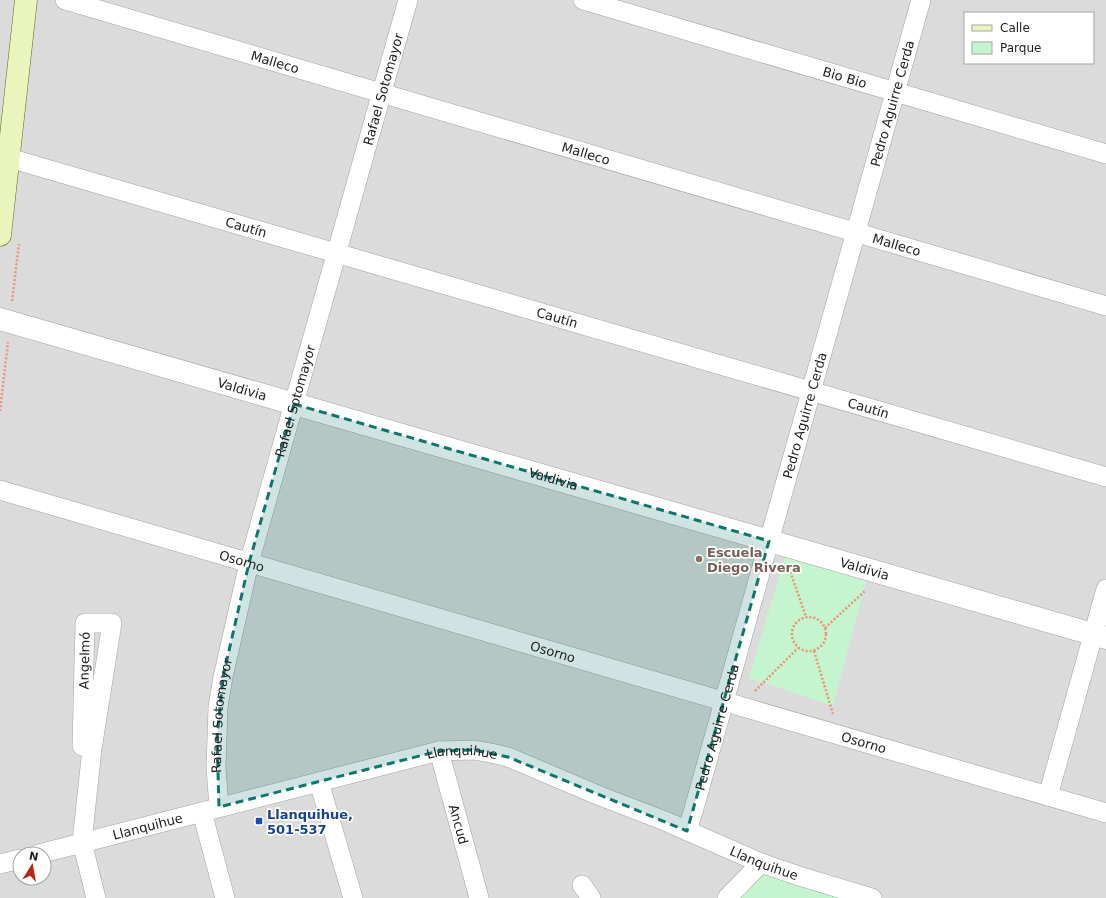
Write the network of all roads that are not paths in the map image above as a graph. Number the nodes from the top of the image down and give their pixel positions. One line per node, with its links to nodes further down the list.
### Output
1 (26, 0): 9 (main road)
2 (65, 0): 7 (street, Malleco)
3 (408, 0): 7 (street, Rafael Sotomayor)
4 (583, 0): 6 (street, Bio Bio)
5 (921, 0): 6 (street, Pedro Aguirre Cerda)
6 (895, 92): 8 (street, Bio Bio); 10 (street, Pedro Aguirre Cerda)
7 (382, 93): 10 (street, Malleco); 12 (street, Rafael Sotomayor)
8 (1106, 154)
9 (8, 158): 11 (main road); 12 (street, Cautín)
10 (856, 232): 13 (street, Malleco); 15 (street, Pedro Aguirre Cerda)
11 (0, 235)
12 (336, 253): 15 (street, Cautín); 16 (street, Rafael Sotomayor)
13 (1106, 306)
14 (0, 319): 16 (street, Valdivia)
15 (811, 392): 17 (street, Cautín); 19 (street, Pedro Aguirre Cerda)
16 (294, 404): 19 (street, Valdivia); 20 (street, Rafael Sotomayor)
17 (1106, 477)
18 (0, 490): 20 (street, Osorno)
19 (775, 542): 22 (street, Valdivia); 23 (street, Pedro Aguirre Cerda)
20 (249, 563): 23 (street, Osorno); 28 (street, Rafael Sotomayor)
21 (1106, 589): 22 (street)
22 (1100, 636): 27 (street)
23 (732, 704): 27 (street, Osorno); 30 (street, Pedro Aguirre Cerda)
24 (92, 748): 24 (street, Angelmó); 31 (street, Angelmó)
25 (440, 751): 26 (street, Llanquihue); 30 (street, Llanquihue); 39 (street, Ancud)
26 (320, 782): 28 (street, Llanquihue); 38 (street)
27 (1048, 796): 29 (street, Osorno)
28 (211, 810): 31 (street, Llanquihue); 37 (street, Rafael Sotomayor)
29 (1106, 813)
30 (687, 831): 34 (street, Llanquihue)
31 (82, 842): 32 (street, Llanquihue); 36 (street)
32 (52, 850)
33 (12, 861): 35 (street)
34 (760, 863): 40 (street); 41 (street, Llanquihue)
35 (0, 864)
36 (96, 898)
37 (225, 898)
38 (353, 898)
39 (478, 898)
40 (728, 898)
41 (872, 898)

